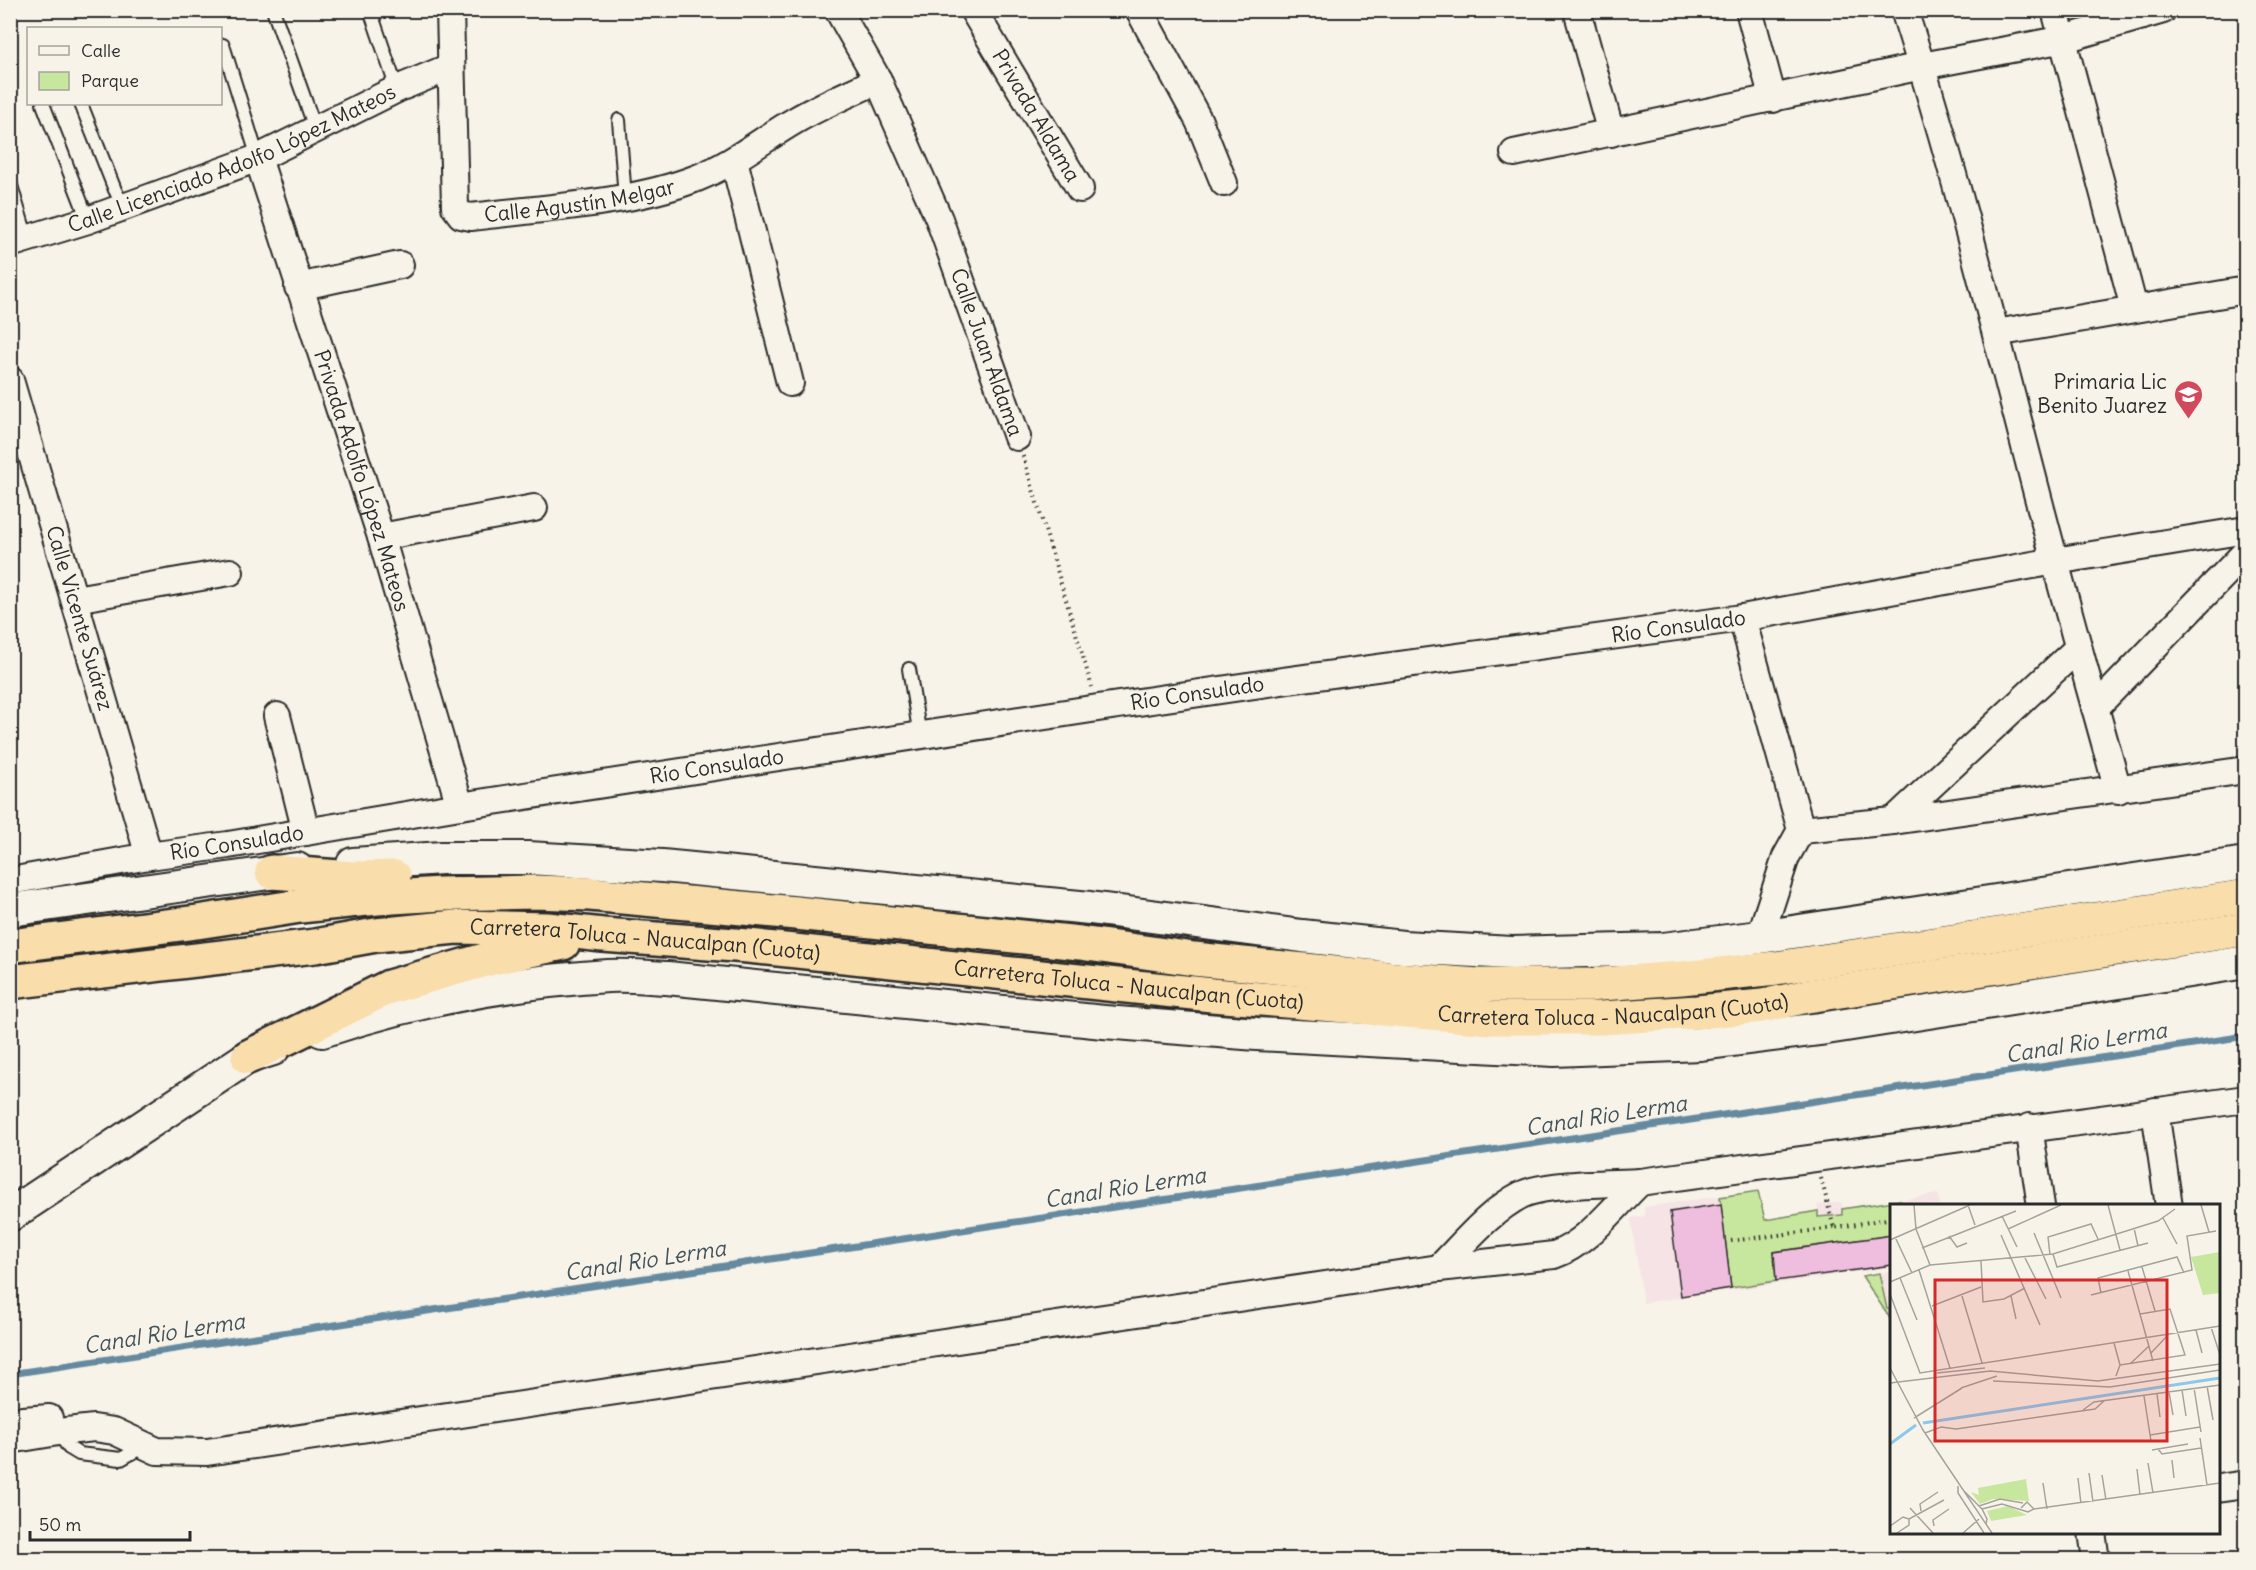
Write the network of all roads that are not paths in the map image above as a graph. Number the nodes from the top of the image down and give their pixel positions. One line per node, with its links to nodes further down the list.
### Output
1 (273, 10): 22 (lane)
2 (370, 10): 17 (lane)
3 (450, 10): 15 (street, Calle Agustín Melgar)
4 (838, 10): 16 (street, Calle Juan Aldama)
5 (973, 10): 29 (street, Privada Aldama)
6 (1138, 10): 28 (street)
7 (1577, 10): 23 (street)
8 (1749, 10): 18 (street)
9 (1904, 10): 14 (street)
10 (2055, 10): 12 (street)
11 (2163, 10): 12 (street)
12 (2064, 39): 14 (street); 37 (street)
13 (223, 45): 25 (lane)
14 (1922, 66): 18 (street); 38 (street)
15 (450, 67): 17 (street, Calle Licenciado Adolfo López Mateos); 30 (street, Calle Agustín Melgar)
16 (878, 80): 26 (street, Calle Agustín Melgar); 41 (street, Calle Juan Aldama)
17 (397, 89): 22 (street, Calle Licenciado Adolfo López Mateos)
18 (1773, 99): 23 (street)
19 (44, 105): 32 (lane)
20 (81, 105): 31 (lane)
21 (619, 120): 30 (lane)
22 (315, 128): 25 (street, Calle Licenciado Adolfo López Mateos)
23 (1611, 133): 24 (street)
24 (1514, 153)
25 (258, 158): 31 (street, Calle Licenciado Adolfo López Mateos); 35 (street, Privada Adolfo López Mateos)
26 (734, 160): 30 (street, Calle Agustín Melgar); 40 (street)
27 (10, 182): 33 (lane)
28 (1224, 183)
29 (1080, 189)
30 (625, 198)
31 (124, 207): 32 (street, Calle Licenciado Adolfo López Mateos)
32 (88, 220): 33 (street, Calle Licenciado Adolfo López Mateos)
33 (19, 242)
34 (400, 265): 35 (street)
35 (298, 287): 44 (street, Privada Adolfo López Mateos)
36 (2246, 290): 37 (street)
37 (2134, 309): 38 (street)
38 (1996, 333): 46 (street)
39 (10, 380): 48 (street, Calle Vicente Suárez)
40 (790, 383)
41 (1017, 437)
42 (534, 508): 44 (street)
43 (2246, 530): 46 (street, Río Consulado)
44 (381, 537): 57 (street, Privada Adolfo López Mateos)
45 (2246, 552): 52 (street)
46 (2055, 561): 49 (street, Río Consulado); 50 (street)
47 (230, 572): 48 (street)
48 (75, 599): 61 (street, Calle Vicente Suárez)
49 (1742, 618): 54 (street, Río Consulado); 59 (street)
50 (2079, 648): 52 (street); 58 (street)
51 (909, 669): 54 (lane)
52 (2095, 708): 56 (street)
53 (277, 716): 60 (street)
54 (920, 736): 57 (street, Río Consulado)
55 (2246, 770): 56 (street)
56 (2118, 790): 58 (street)
57 (460, 806): 60 (street, Río Consulado)
58 (1893, 820): 59 (street)
59 (1801, 830): 70 (street)
60 (306, 832): 61 (street, Río Consulado)
61 (149, 856): 64 (street, Río Consulado)
62 (2246, 863): 70 (street)
63 (272, 872): 66 (highway); 67 (street); 70 (street)
64 (10, 881)
65 (2246, 897): 66 (highway, Carretera Toluca - Naucalpan (Cuota))
66 (650, 900): 71 (highway, Carretera Toluca - Naucalpan (Cuota))
67 (10, 910)
68 (2246, 929): 69 (highway, Carretera Toluca - Naucalpan (Cuota))
69 (603, 935): 73 (highway, Carretera Toluca - Naucalpan (Cuota)); 74 (highway)
70 (1760, 937)
71 (10, 946)
72 (2246, 962): 74 (street)
73 (10, 981)
74 (248, 1057): 81 (street)
75 (2246, 1099): 76 (street)
76 (2155, 1111): 77 (street); 80 (street)
77 (2029, 1127): 78 (street); 79 (street)
78 (1640, 1182): 82 (street); 82 (street)
79 (2041, 1204)
80 (2169, 1204)
81 (10, 1215)
82 (1439, 1268): 85 (street)
83 (10, 1421): 85 (street)
84 (10, 1440): 85 (street)
85 (179, 1451)
86 (2246, 1484): 87 (street)
87 (2220, 1488)
88 (2092, 1534): 89 (street)
89 (2096, 1560)

